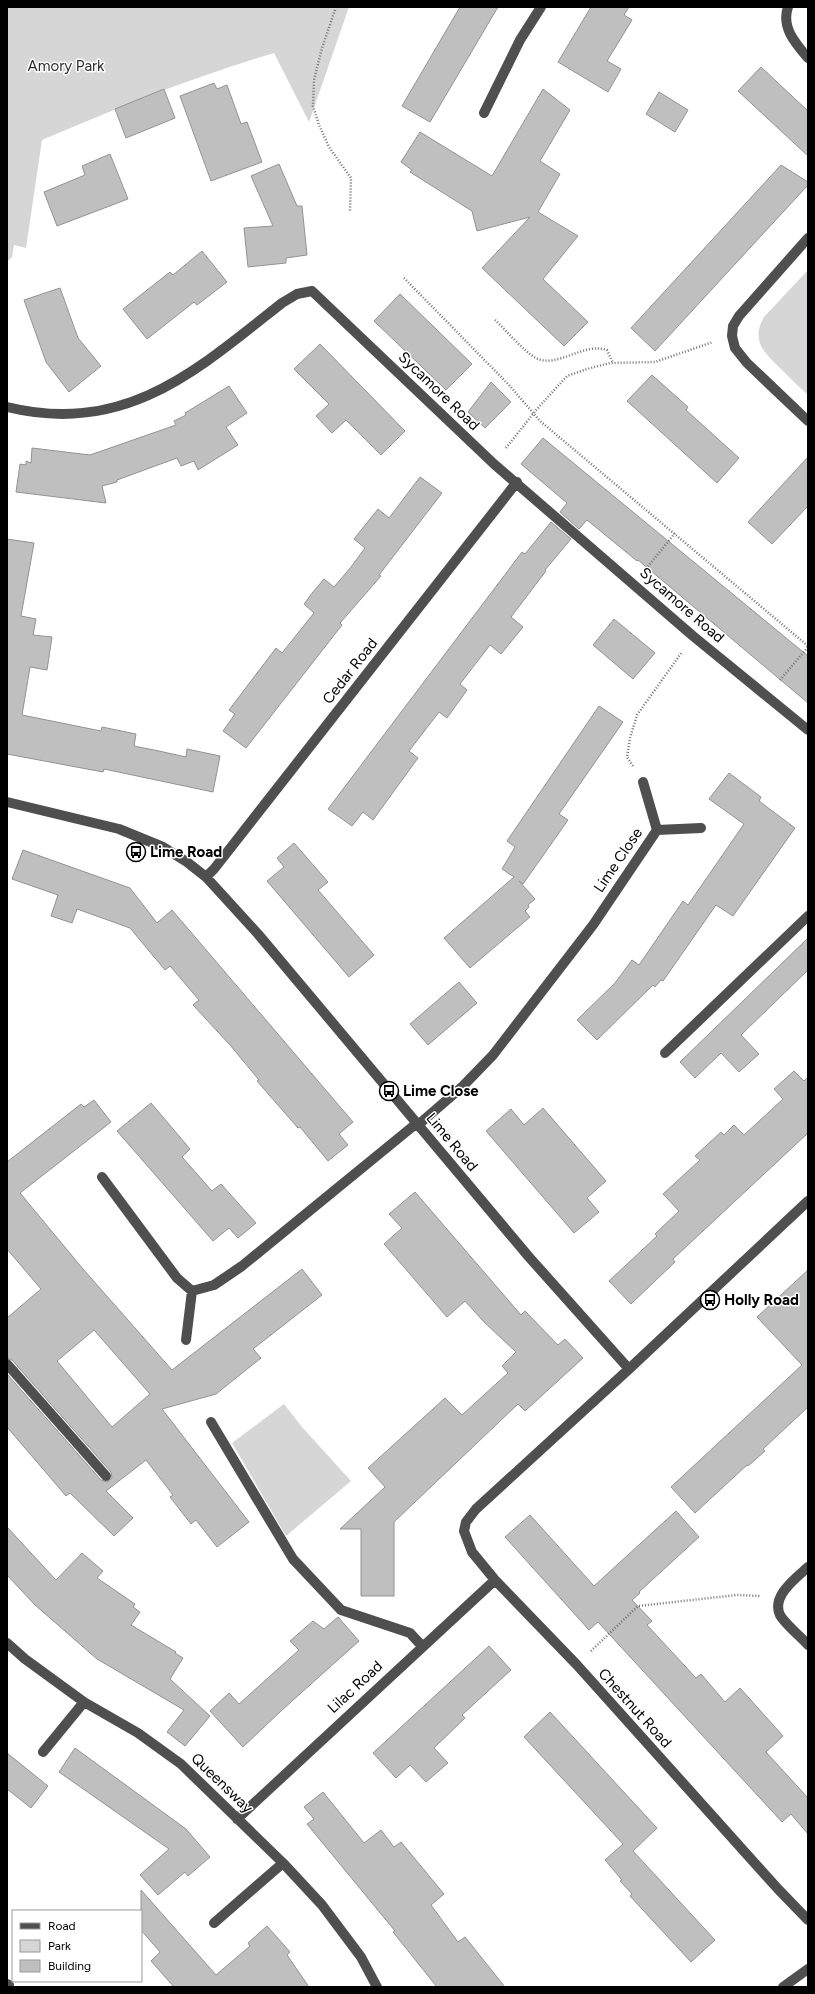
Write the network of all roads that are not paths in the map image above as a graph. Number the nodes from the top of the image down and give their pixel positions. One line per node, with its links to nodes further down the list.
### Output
1 (541, 7): 4 (street)
2 (788, 7): 3 (street)
3 (808, 58)
4 (484, 113)
5 (808, 238): 7 (street)
6 (7, 407): 8 (street, Sycamore Road)
7 (808, 421)
8 (517, 482): 9 (street, Sycamore Road); 14 (street, Cedar Road)
9 (808, 730)
10 (643, 782): 13 (street, Lime Close)
11 (7, 802): 14 (street, Lime Road)
12 (701, 828): 13 (street, Lime Close)
13 (657, 830): 17 (street, Lime Close)
14 (206, 877): 17 (street, Lime Road)
15 (808, 916): 16 (street)
16 (665, 1053)
17 (418, 1124): 20 (street, Lime Close); 23 (street, Lime Road)
18 (102, 1177): 20 (street)
19 (808, 1201): 23 (street)
20 (192, 1291): 21 (street)
21 (186, 1340)
22 (7, 1364): 25 (street)
23 (629, 1370): 27 (street, Chestnut Road)
24 (211, 1422): 30 (street)
25 (106, 1476)
26 (808, 1567): 29 (street)
27 (495, 1580): 30 (street, Lilac Road); 35 (street, Chestnut Road)
28 (7, 1643): 31 (street, Queensway)
29 (808, 1645)
30 (422, 1646): 33 (street, Lilac Road)
31 (84, 1702): 32 (street); 33 (street, Queensway)
32 (43, 1752)
33 (237, 1819): 34 (street, Queensway)
34 (283, 1863): 36 (street); 38 (street, Queensway)
35 (808, 1920)
36 (214, 1923)
37 (808, 1969): 39 (street)
38 (377, 1987)
39 (783, 1987)

